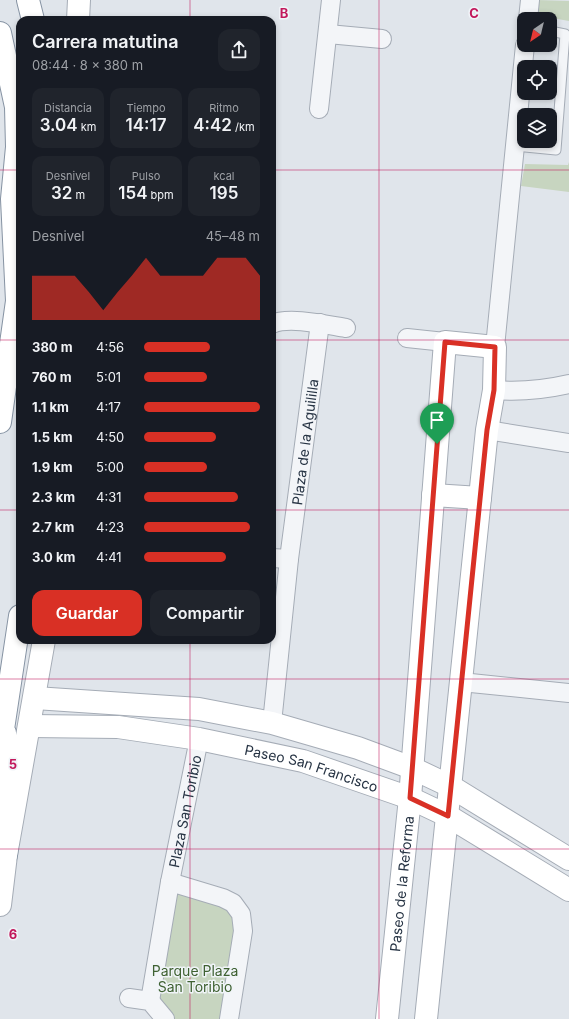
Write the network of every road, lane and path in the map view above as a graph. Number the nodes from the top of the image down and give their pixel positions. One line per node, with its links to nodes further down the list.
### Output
1 (28, 0): 6 (main road)
2 (79, 0): 7 (main road)
3 (331, 0): 10 (street)
4 (530, 0): 5 (street)
5 (529, 12)
6 (31, 16)
7 (78, 16)
8 (557, 32): 15 (lane)
9 (0, 34): 13 (main road)
10 (328, 34): 11 (street); 14 (street)
11 (382, 38)
12 (525, 52): 15 (street)
13 (16, 107)
14 (319, 109)
15 (515, 146): 26 (street)
16 (16, 157): 18 (main road)
17 (0, 158): 18 (main road)
18 (12, 199): 19 (main road)
19 (16, 267)
20 (16, 314): 29 (main road)
21 (276, 322): 22 (street)
22 (320, 324): 23 (street); 34 (street, Plaza de la Aguililla)
23 (346, 328)
24 (407, 338): 25 (street)
25 (445, 342): 26 (main road); 32 (main road, Paseo de la Reforma)
26 (495, 347): 28 (main road)
27 (569, 384): 28 (street)
28 (494, 390): 30 (main road)
29 (0, 422)
30 (487, 430): 31 (street); 33 (main road)
31 (569, 443)
32 (433, 495): 33 (main road); 47 (main road, Paseo de la Reforma)
33 (480, 498): 39 (main road)
34 (280, 558): 35 (street, Plaza de la Aguililla)
35 (276, 640)
36 (16, 643): 42 (main road)
37 (43, 644): 41 (main road)
38 (276, 644): 43 (street, Plaza de la Aguililla)
39 (461, 682): 40 (street); 48 (main road)
40 (569, 693)
41 (35, 698): 43 (main road); 44 (main road)
42 (4, 723): 46 (main road); 51 (main road)
43 (272, 723): 47 (main road)
44 (30, 726): 45 (main road, Paseo San Francisco); 51 (main road)
45 (199, 739): 49 (main road, Paseo San Francisco); 53 (street, Plaza San Toribio)
46 (0, 749)
47 (412, 768): 48 (main road); 49 (main road, Paseo de la Reforma)
48 (450, 786): 50 (main road); 52 (main road)
49 (410, 798): 50 (main road, Paseo San Francisco); 60 (main road, Paseo de la Reforma)
50 (448, 816): 54 (main road, Paseo San Francisco); 61 (main road)
51 (6, 856): 55 (main road)
52 (569, 859)
53 (170, 882): 57 (street, Plaza San Toribio); 59 (street, Plaza San Toribio)
54 (569, 890)
55 (0, 906)
56 (129, 998): 57 (street)
57 (150, 1001): 58 (street)
58 (165, 1019)
59 (229, 1019)
60 (387, 1019)
61 (426, 1019)

